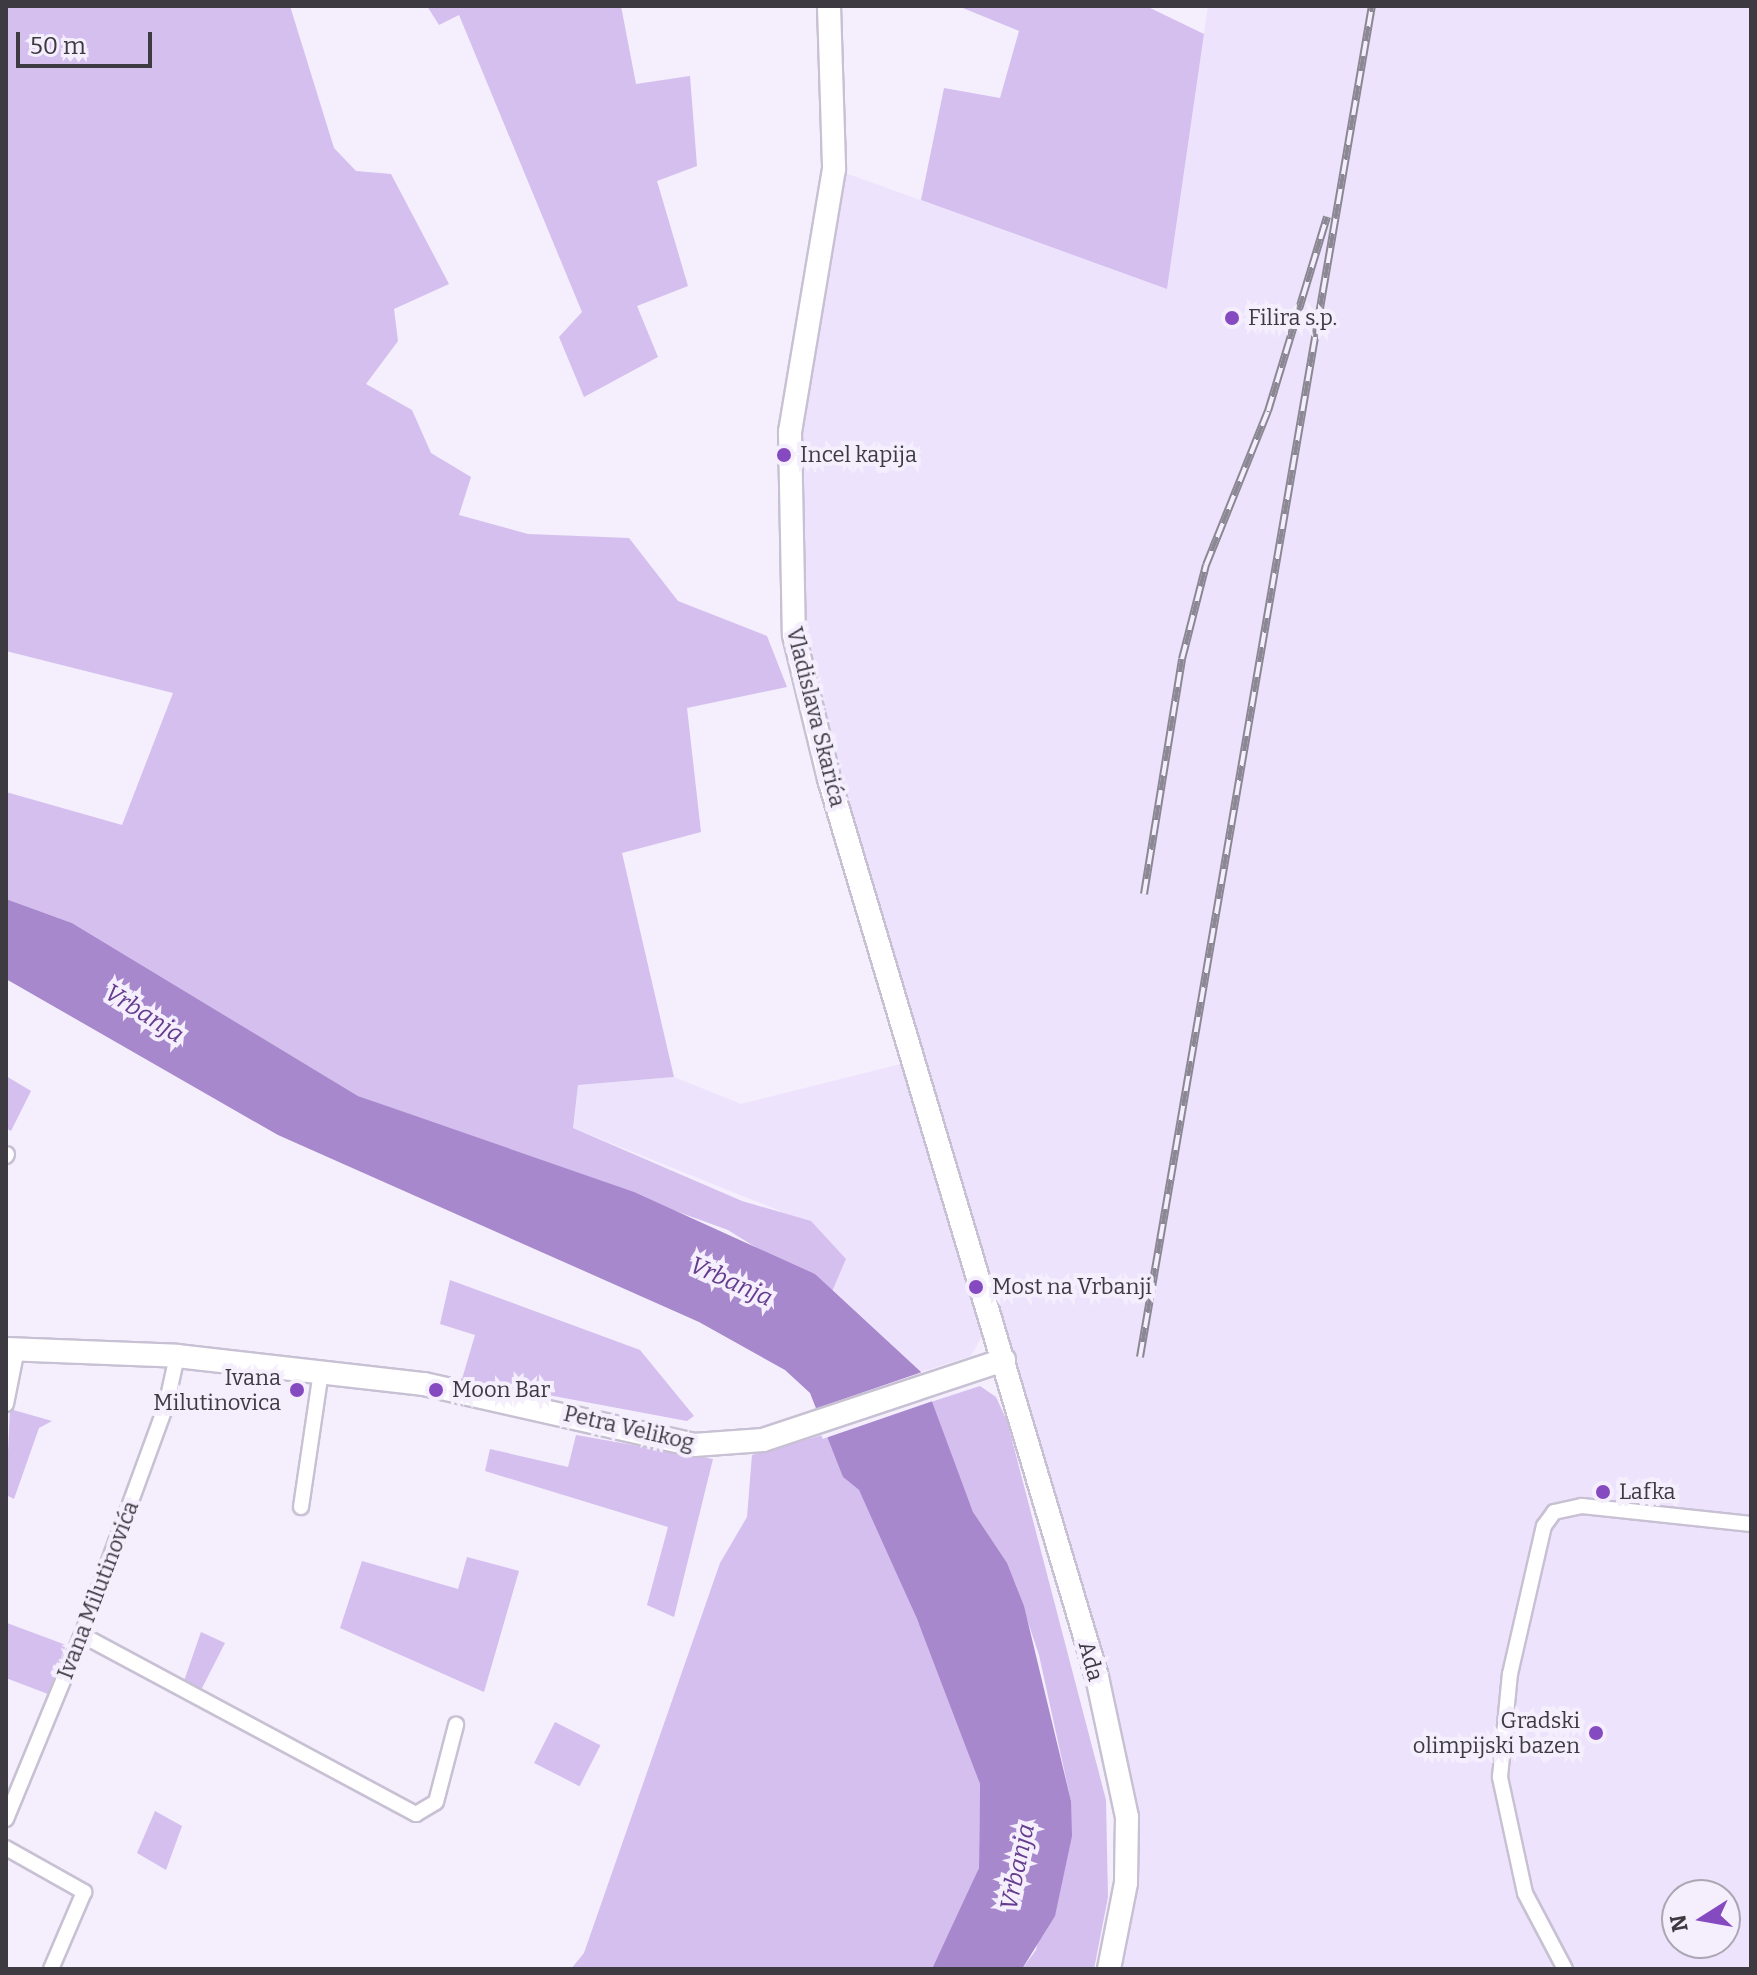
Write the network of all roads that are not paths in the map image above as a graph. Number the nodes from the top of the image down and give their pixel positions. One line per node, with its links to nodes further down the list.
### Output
1 (829, 6): 4 (street, Vladislava Skarića)
2 (11, 1349): 3 (street, Petra Velikog); 6 (street)
3 (177, 1356): 5 (street, Petra Velikog); 9 (street, Ivana Milutinovića)
4 (1004, 1360): 5 (street, Petra Velikog); 14 (street, Ada)
5 (321, 1372): 7 (street)
6 (6, 1404)
7 (301, 1507)
8 (1751, 1524): 15 (street)
9 (82, 1635): 10 (street); 11 (street, Ivana Milutinovića)
10 (456, 1725)
11 (6, 1819)
12 (6, 1848): 13 (street)
13 (51, 1969)
14 (1109, 1969)
15 (1565, 1969)

